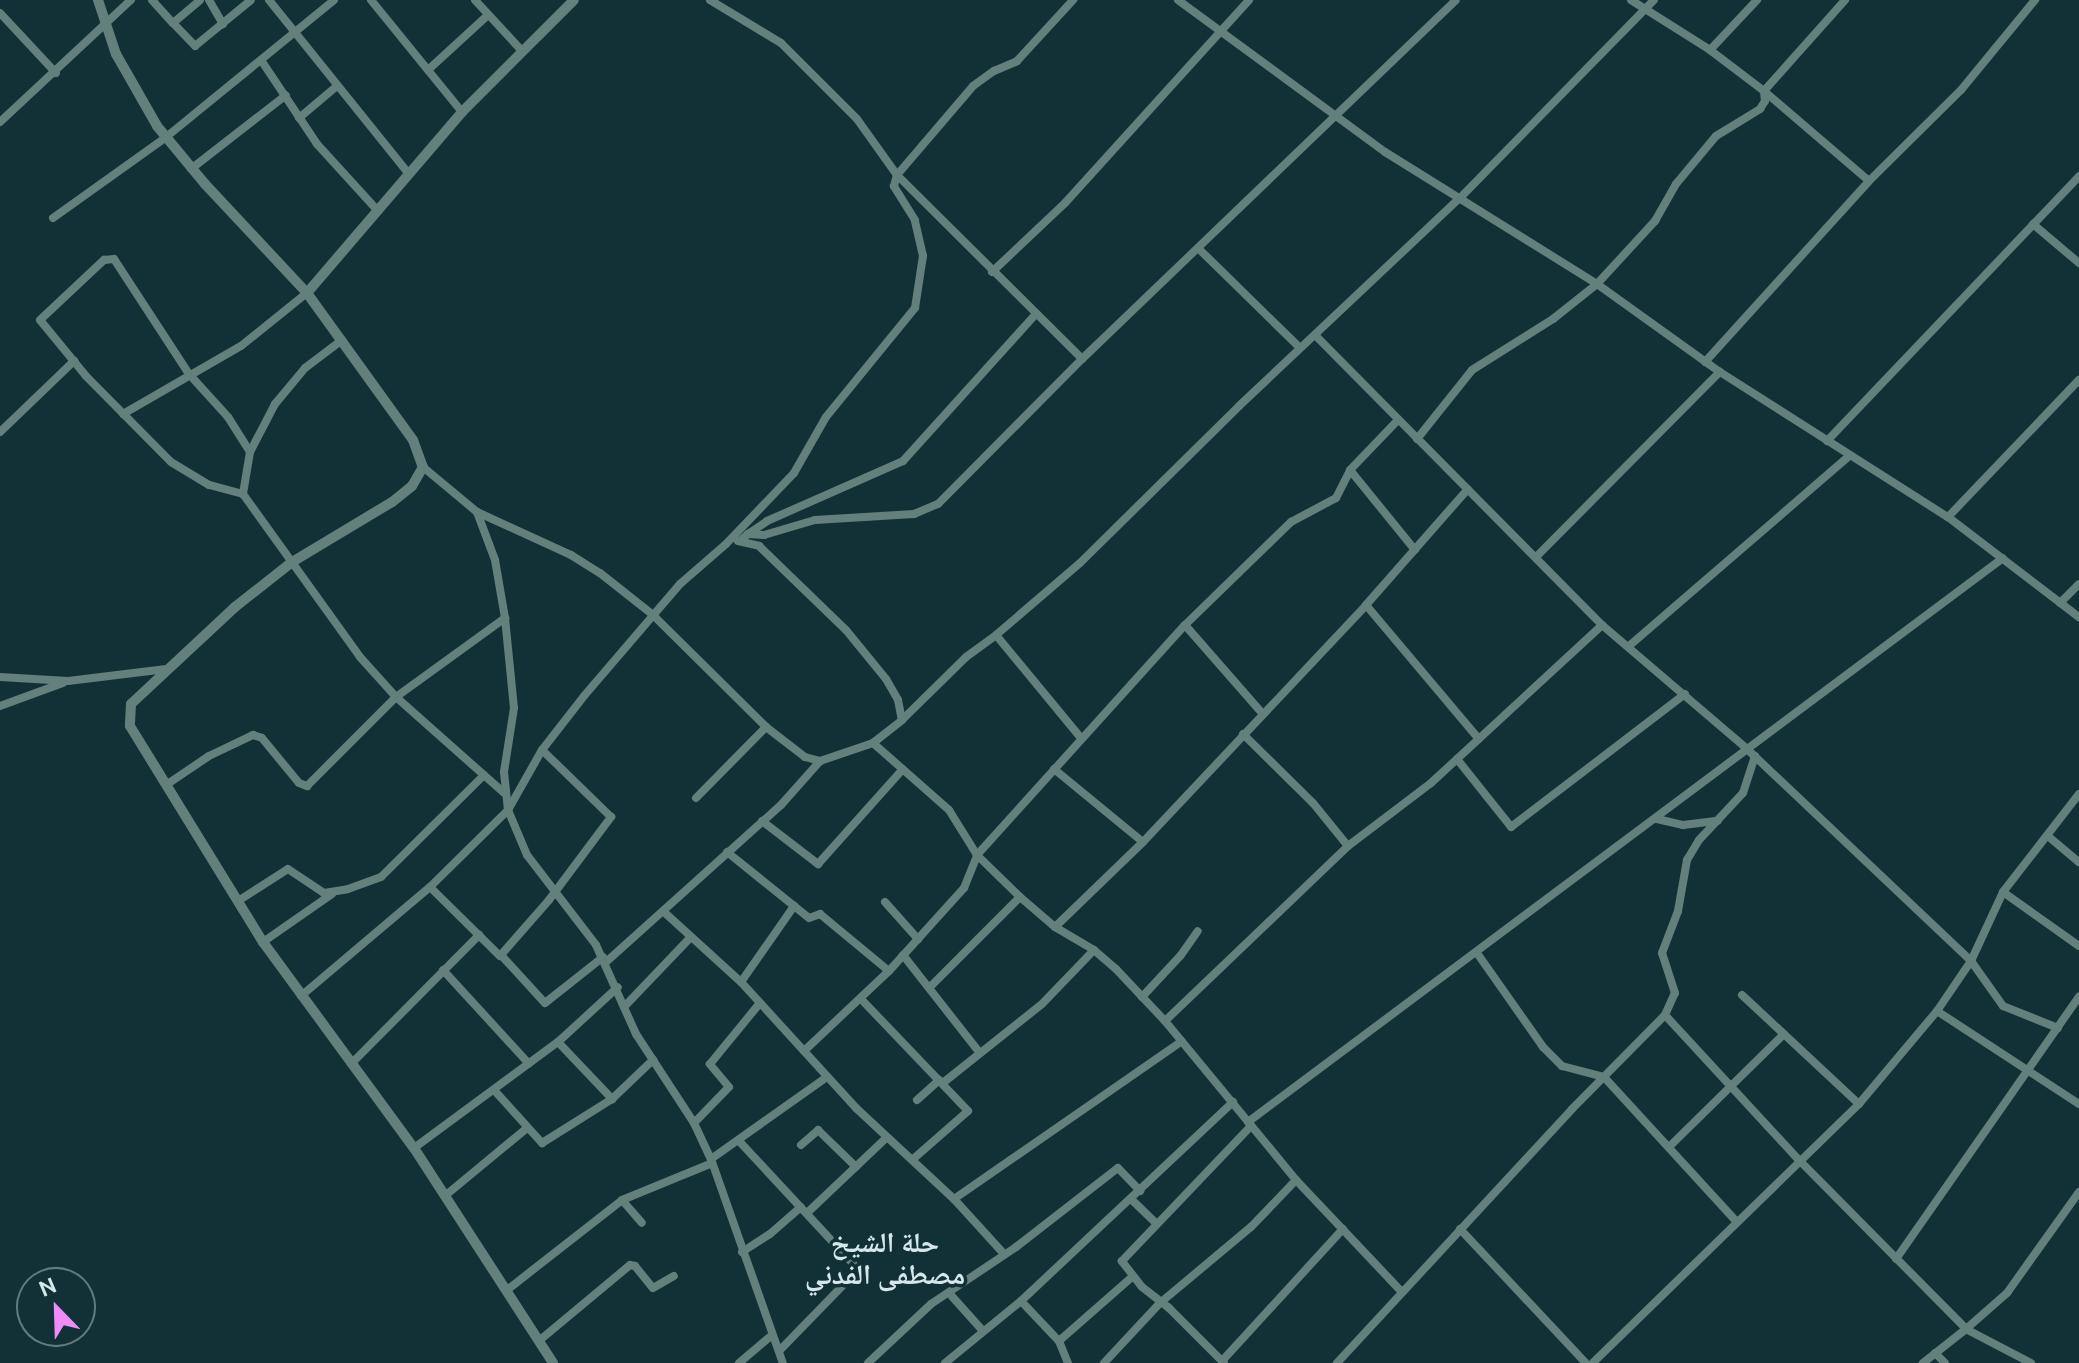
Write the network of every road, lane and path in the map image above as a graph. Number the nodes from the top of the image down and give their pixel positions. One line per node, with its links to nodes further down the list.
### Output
1 (98, 0): 27 (street)
2 (131, 0): 27 (street)
3 (152, 0): 25 (street)
4 (200, 0): 25 (street)
5 (209, 0): 26 (street)
6 (251, 0): 26 (street)
7 (269, 0): 29 (street)
8 (371, 0): 33 (street)
9 (475, 0): 24 (street)
10 (574, 0): 31 (street)
11 (710, 0): 45 (street)
12 (1073, 0): 45 (street)
13 (1178, 0): 28 (street)
14 (1249, 0): 28 (street)
15 (1456, 0): 39 (street)
16 (1631, 0): 22 (street)
17 (1654, 0): 22 (street)
18 (1757, 0): 30 (street)
19 (1845, 0): 36 (street)
20 (2035, 0): 47 (street)
21 (331, 1): 29 (street)
22 (1646, 8): 30 (street); 48 (street)
23 (0, 13): 34 (street)
24 (488, 15): 31 (street); 33 (street)
25 (173, 23): 26 (street)
26 (223, 24)
27 (105, 26): 34 (street); 42 (street)
28 (1222, 31): 39 (street); 54 (street)
29 (295, 32): 32 (street); 35 (street)
30 (1710, 50): 36 (street)
31 (522, 51): 38 (street)
32 (261, 60): 37 (street); 42 (street)
33 (428, 70): 38 (street)
34 (56, 73): 41 (street)
35 (337, 86): 40 (street); 44 (street)
36 (1764, 91): 47 (street); 55 (street)
37 (286, 95): 40 (street); 43 (street)
38 (462, 112): 44 (street)
39 (1335, 117): 48 (street); 52 (street)
40 (299, 118): 49 (street)
41 (0, 122)
42 (165, 138): 43 (street); 50 (street)
43 (191, 169): 56 (street)
44 (409, 174): 49 (street)
45 (897, 175): 54 (street); 81 (street)
46 (2079, 176): 51 (street)
47 (1869, 181): 63 (street)
48 (1460, 198): 55 (street); 58 (street)
49 (378, 211): 56 (street)
50 (53, 218)
51 (2033, 224): 53 (street); 71 (street)
52 (1199, 249): 60 (street); 61 (street)
53 (2079, 263)
54 (992, 272): 57 (street)
55 (1597, 284): 63 (street); 70 (street)
56 (307, 293): 59 (street); 65 (street)
57 (1035, 315): 61 (street); 80 (street)
58 (1315, 335): 60 (street); 68 (street)
59 (342, 340): 72 (street); 74 (street)
60 (1300, 348): 94 (street)
61 (1082, 359): 80 (street)
62 (74, 361): 65 (street); 67 (street); 69 (street)
63 (1705, 362): 64 (street)
64 (1720, 372): 71 (street); 83 (street)
65 (189, 374): 67 (street); 72 (street)
66 (2079, 380): 79 (street)
67 (123, 414): 77 (street)
68 (1398, 420): 70 (street); 75 (street)
69 (0, 432)
70 (1417, 439): 76 (street)
71 (1827, 441): 73 (street)
72 (250, 452): 77 (street)
73 (1849, 456): 79 (street); 95 (street)
74 (423, 467): 78 (street); 85 (street)
75 (1350, 470): 82 (street); 92 (street)
76 (1468, 489): 82 (street); 83 (street)
77 (243, 494): 85 (street)
78 (477, 512): 89 (street); 91 (street)
79 (1948, 517): 84 (street)
80 (745, 537): 81 (street); 103 (street)
81 (726, 544): 89 (street)
82 (1415, 550): 88 (street)
83 (1536, 557): 93 (street)
84 (2003, 558): 87 (street); 109 (street)
85 (292, 562): 96 (street); 100 (street)
86 (2079, 584): 87 (street)
87 (2060, 603): 90 (street)
88 (1366, 605): 102 (street); 107 (street)
89 (653, 615): 104 (street); 110 (street)
90 (2079, 617)
91 (505, 618): 100 (street); 118 (street)
92 (1185, 625): 102 (street); 106 (street)
93 (1602, 625): 95 (street); 107 (street)
94 (996, 635): 103 (street); 106 (street)
95 (1629, 646): 99 (street)
96 (166, 669): 98 (street); 117 (street)
97 (0, 677): 98 (street)
98 (68, 681): 101 (street)
99 (1685, 694): 109 (street); 112 (street)
100 (396, 697): 116 (street); 117 (street)
101 (0, 706)
102 (1262, 713): 105 (street)
103 (902, 720): 108 (street)
104 (766, 727): 113 (street); 120 (street)
105 (1243, 734): 126 (street); 127 (street)
106 (1081, 738): 115 (street)
107 (1479, 739): 112 (street)
108 (873, 743): 113 (street); 114 (street)
109 (1747, 749): 111 (street); 122 (street)
110 (542, 750): 121 (street); 132 (street)
111 (1755, 756): 124 (street); 152 (street)
112 (1457, 759): 127 (street)
113 (820, 761): 123 (street)
114 (903, 769): 123 (street); 129 (street)
115 (1054, 769): 126 (street); 129 (street)
116 (484, 775): 118 (street); 134 (street)
117 (166, 785): 136 (street)
118 (504, 793): 121 (street)
119 (2079, 794): 125 (street)
120 (696, 798)
121 (508, 810): 131 (street); 132 (street)
122 (1657, 819): 124 (street); 148 (street)
123 (762, 821): 128 (street)
124 (1718, 821): 166 (street)
125 (2049, 837): 130 (street); 133 (street)
126 (1143, 842): 140 (street)
127 (1348, 846): 167 (street)
128 (727, 852): 138 (street); 139 (street)
129 (977, 855): 135 (street); 144 (street)
130 (2079, 862)
131 (430, 887): 142 (street); 159 (street)
132 (555, 891): 149 (street); 151 (street)
133 (2003, 892): 146 (street); 152 (street)
134 (333, 893): 136 (street); 145 (street)
135 (1020, 897): 140 (street); 157 (street)
136 (238, 901): 145 (street)
137 (885, 902): 144 (street)
138 (794, 906): 154 (street); 155 (street)
139 (664, 912): 143 (street); 151 (street)
140 (1055, 927): 147 (street)
141 (1198, 931): 160 (street)
142 (479, 935): 149 (street); 153 (street)
143 (691, 937): 155 (street); 164 (street)
144 (918, 939): 150 (street)
145 (263, 942): 159 (street)
146 (2079, 946)
147 (1094, 950): 160 (street); 173 (street)
148 (1477, 953): 179 (street); 189 (street)
149 (501, 955): 151 (street)
150 (903, 955): 154 (street); 157 (street)
151 (605, 960): 156 (street)
152 (1971, 961): 165 (street); 168 (street)
153 (443, 970): 175 (street); 176 (street)
154 (889, 971): 162 (street)
155 (741, 982): 163 (street)
156 (618, 987): 164 (street); 171 (street)
157 (930, 987): 173 (street)
158 (1742, 995): 169 (street)
159 (301, 996): 175 (street)
160 (1142, 997): 167 (street)
161 (2079, 997): 168 (street)
162 (861, 999): 172 (street); 180 (street)
163 (760, 1003): 172 (street); 188 (street)
164 (624, 1007): 174 (street)
165 (1937, 1011): 177 (street); 186 (street)
166 (1665, 1015): 179 (street); 181 (street)
167 (1165, 1021): 170 (street)
168 (2058, 1028): 177 (street)
169 (1784, 1034): 181 (street); 186 (street)
170 (1182, 1041): 185 (street); 204 (street)
171 (558, 1042): 176 (street); 183 (street)
172 (804, 1051): 178 (street)
173 (979, 1052): 180 (street)
174 (653, 1060): 183 (street); 188 (street)
175 (351, 1064): 195 (street)
176 (529, 1064): 182 (street)
177 (2028, 1071): 187 (street); 215 (street)
178 (827, 1077): 191 (street); 192 (street)
179 (1604, 1077): 194 (street); 212 (street)
180 (942, 1081): 184 (street); 196 (street)
181 (1730, 1087): 194 (street); 197 (street)
182 (494, 1090): 190 (street); 195 (street)
183 (612, 1099): 190 (street)
184 (917, 1100)
185 (1233, 1102): 189 (street); 201 (street)
186 (1859, 1104): 197 (street)
187 (2079, 1104)
188 (694, 1123): 198 (street)
189 (1250, 1124): 200 (street); 210 (street)
190 (527, 1128): 203 (street)
191 (887, 1137): 196 (street); 199 (street)
192 (739, 1141): 198 (street); 207 (street)
193 (801, 1145): 199 (street)
194 (1669, 1147): 208 (street)
195 (414, 1148): 203 (street)
196 (912, 1160): 204 (street)
197 (1799, 1160): 208 (street); 215 (street)
198 (712, 1161): 206 (street); 213 (street)
199 (856, 1167): 207 (street)
200 (1296, 1180): 211 (street); 222 (street)
201 (1140, 1191): 205 (street); 214 (street)
202 (2079, 1192): 223 (street)
203 (446, 1195): 218 (street)
204 (954, 1199): 214 (street)
205 (1131, 1199): 210 (street); 221 (street)
206 (622, 1200): 209 (street); 218 (street)
207 (804, 1210): 213 (street); 228 (street)
208 (1737, 1222): 240 (street)
209 (642, 1223)
210 (1156, 1223): 217 (street)
211 (1343, 1229): 219 (street); 230 (street)
212 (1460, 1229): 219 (street); 239 (street)
213 (742, 1252): 225 (street)
214 (1004, 1254): 220 (street)
215 (1896, 1259): 223 (street)
216 (674, 1276): 226 (street)
217 (1132, 1277): 222 (street); 227 (street)
218 (507, 1290): 226 (street)
219 (1402, 1292): 238 (street)
220 (949, 1293): 224 (street); 234 (street)
221 (1021, 1301): 224 (street); 227 (street)
222 (1160, 1303): 230 (street); 237 (street)
223 (1966, 1329): 229 (street); 243 (street)
224 (983, 1331): 235 (street)
225 (772, 1335): 228 (street); 232 (street)
226 (540, 1340): 231 (street)
227 (1059, 1341): 236 (street)
228 (779, 1351): 233 (street)
229 (1935, 1353): 241 (street); 242 (street)
230 (1223, 1362)
231 (553, 1363)
232 (739, 1363)
233 (783, 1363)
234 (868, 1363)
235 (945, 1363)
236 (1068, 1363)
237 (1104, 1363)
238 (1337, 1363)
239 (1586, 1363)
240 (1593, 1363)
241 (1923, 1363)
242 (1945, 1363)
243 (2031, 1363)

